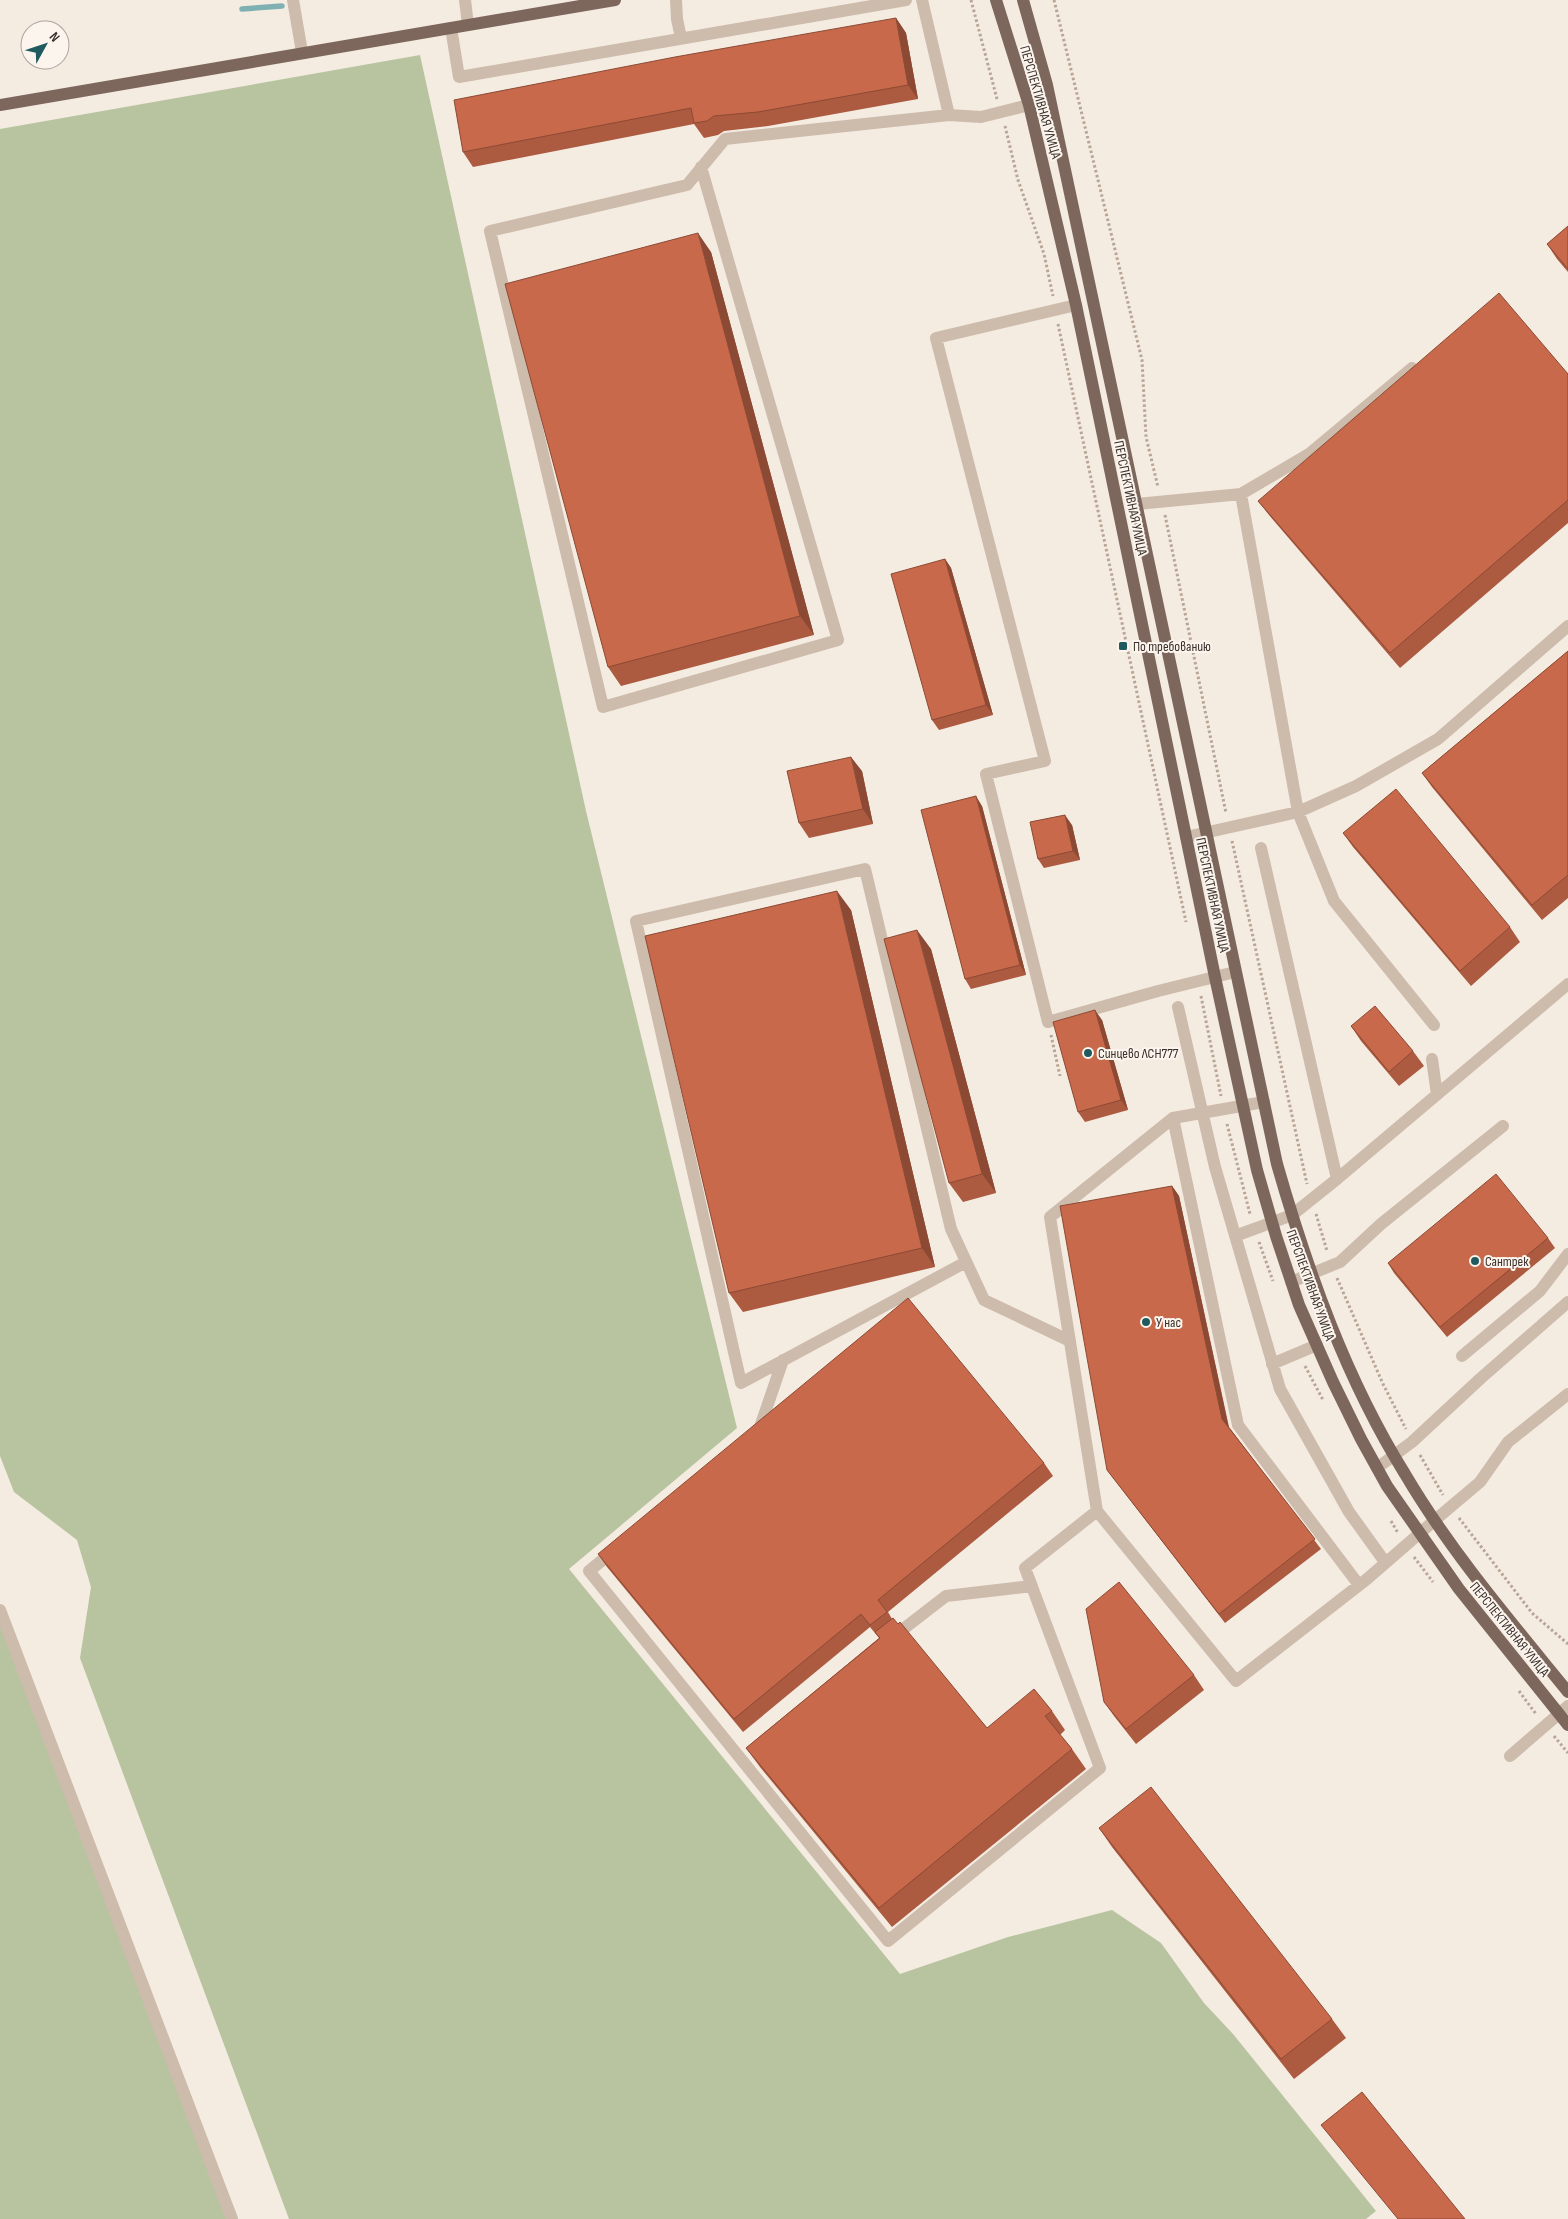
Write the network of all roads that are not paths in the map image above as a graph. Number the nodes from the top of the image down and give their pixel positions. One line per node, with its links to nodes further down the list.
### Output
1 (293, 0): 12 (lane)
2 (465, 0): 9 (lane)
3 (615, 0): 9 (main road)
4 (676, 0): 11 (lane)
5 (906, 0): 11 (lane)
6 (922, 0): 15 (lane)
7 (996, 0): 14 (main road, ПЕРСПЕКТИВНАЯ УЛИЦА)
8 (1023, 0): 20 (main road, ПЕРСПЕКТИВНАЯ УЛИЦА)
9 (468, 26): 10 (main road)
10 (452, 28): 11 (lane); 12 (main road)
11 (681, 38)
12 (302, 52): 13 (main road)
13 (0, 105)
14 (1029, 105): 15 (lane); 17 (main road, ПЕРСПЕКТИВНАЯ УЛИЦА)
15 (948, 115): 16 (lane)
16 (702, 167): 16 (lane)
17 (1076, 305): 24 (main road, ПЕРСПЕКТИВНАЯ УЛИЦА); 27 (lane)
18 (1420, 362): 19 (lane)
19 (1241, 494): 20 (lane); 22 (lane)
20 (1137, 504): 23 (main road, ПЕРСПЕКТИВНАЯ УЛИЦА)
21 (1568, 626): 22 (lane)
22 (1298, 812): 23 (lane); 30 (lane)
23 (1206, 833): 24 (lane); 26 (main road, ПЕРСПЕКТИВНАЯ УЛИЦА)
24 (1186, 837): 27 (main road, ПЕРСПЕКТИВНАЯ УЛИЦА)
25 (1261, 848): 38 (lane)
26 (1235, 972): 27 (lane); 33 (main road, ПЕРСПЕКТИВНАЯ УЛИЦА)
27 (1215, 977): 34 (main road, ПЕРСПЕКТИВНАЯ УЛИЦА)
28 (1568, 984): 32 (lane)
29 (1178, 1007): 35 (lane)
30 (1434, 1025)
31 (1432, 1059): 32 (lane)
32 (1437, 1095): 38 (lane)
33 (1264, 1102): 34 (lane); 39 (main road, ПЕРСПЕКТИВНАЯ УЛИЦА)
34 (1243, 1106): 35 (lane); 40 (main road, ПЕРСПЕКТИВНАЯ УЛИЦА)
35 (1201, 1113): 36 (lane); 41 (lane)
36 (1173, 1118): 47 (lane); 61 (lane)
37 (1503, 1126): 44 (lane)
38 (1337, 1179): 39 (lane)
39 (1292, 1215): 40 (lane); 44 (main road, ПЕРСПЕКТИВНАЯ УЛИЦА)
40 (1272, 1222): 41 (lane); 45 (main road, ПЕРСПЕКТИВНАЯ УЛИЦА)
41 (1235, 1236): 51 (lane)
42 (1568, 1254): 49 (lane)
43 (966, 1262): 47 (lane); 50 (lane); 50 (lane)
44 (1312, 1273): 45 (lane); 54 (main road, ПЕРСПЕКТИВНАЯ УЛИЦА)
45 (1291, 1282): 48 (main road, ПЕРСПЕКТИВНАЯ УЛИЦА)
46 (1568, 1302): 54 (lane)
47 (1070, 1342): 56 (lane)
48 (1317, 1346): 51 (lane); 55 (main road, ПЕРСПЕКТИВНАЯ УЛИЦА)
49 (1462, 1356)
50 (783, 1360): 53 (lane)
51 (1272, 1364): 60 (lane)
52 (1568, 1394): 57 (lane)
53 (744, 1442)
54 (1394, 1456): 55 (lane); 57 (main road, ПЕРСПЕКТИВНАЯ УЛИЦА)
55 (1377, 1468): 58 (main road, ПЕРСПЕКТИВНАЯ УЛИЦА)
56 (1097, 1511): 61 (lane); 62 (lane)
57 (1435, 1520): 58 (lane); 65 (main road, ПЕРСПЕКТИВНАЯ УЛИЦА)
58 (1419, 1534): 60 (lane); 66 (main road, ПЕРСПЕКТИВНАЯ УЛИЦА)
59 (626, 1540): 62 (lane)
60 (1386, 1562): 61 (lane)
61 (1359, 1585)
62 (1032, 1586): 64 (lane)
63 (0, 1610): 69 (lane)
64 (885, 1644)
65 (1568, 1692)
66 (1563, 1710): 67 (main road, ПЕРСПЕКТИВНАЯ УЛИЦА); 68 (lane)
67 (1568, 1724)
68 (1510, 1756)
69 (232, 2219)

